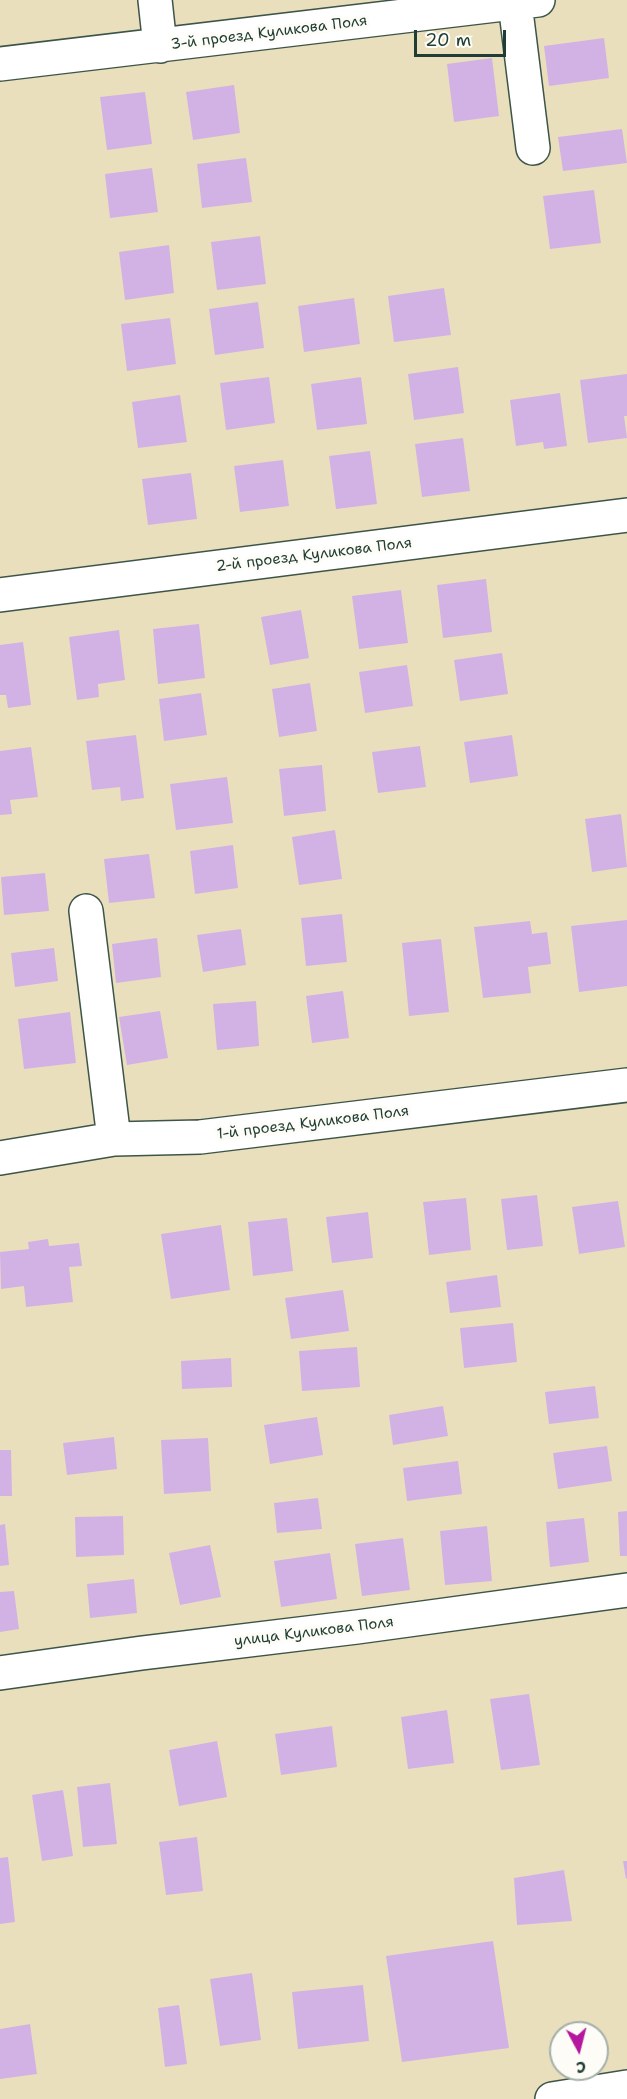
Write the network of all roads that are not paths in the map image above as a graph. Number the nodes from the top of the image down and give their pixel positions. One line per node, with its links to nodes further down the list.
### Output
1 (155, 0): 3 (street)
2 (526, 1): 3 (street, 3-й проезд Куликова Поля); 5 (street)
3 (160, 46): 4 (street, 3-й проезд Куликова Поля)
4 (0, 64)
5 (532, 148)
6 (627, 515): 7 (street, 2-й проезд Куликова Поля)
7 (0, 595)
8 (86, 911): 10 (street)
9 (627, 1085): 10 (street, 1-й проезд Куликова Поля)
10 (114, 1139): 11 (street, 1-й проезд Куликова Поля)
11 (0, 1158)
12 (627, 1590): 13 (street, улица Куликова Поля)
13 (0, 1673)
14 (627, 2088): 15 (street)
15 (552, 2099)

